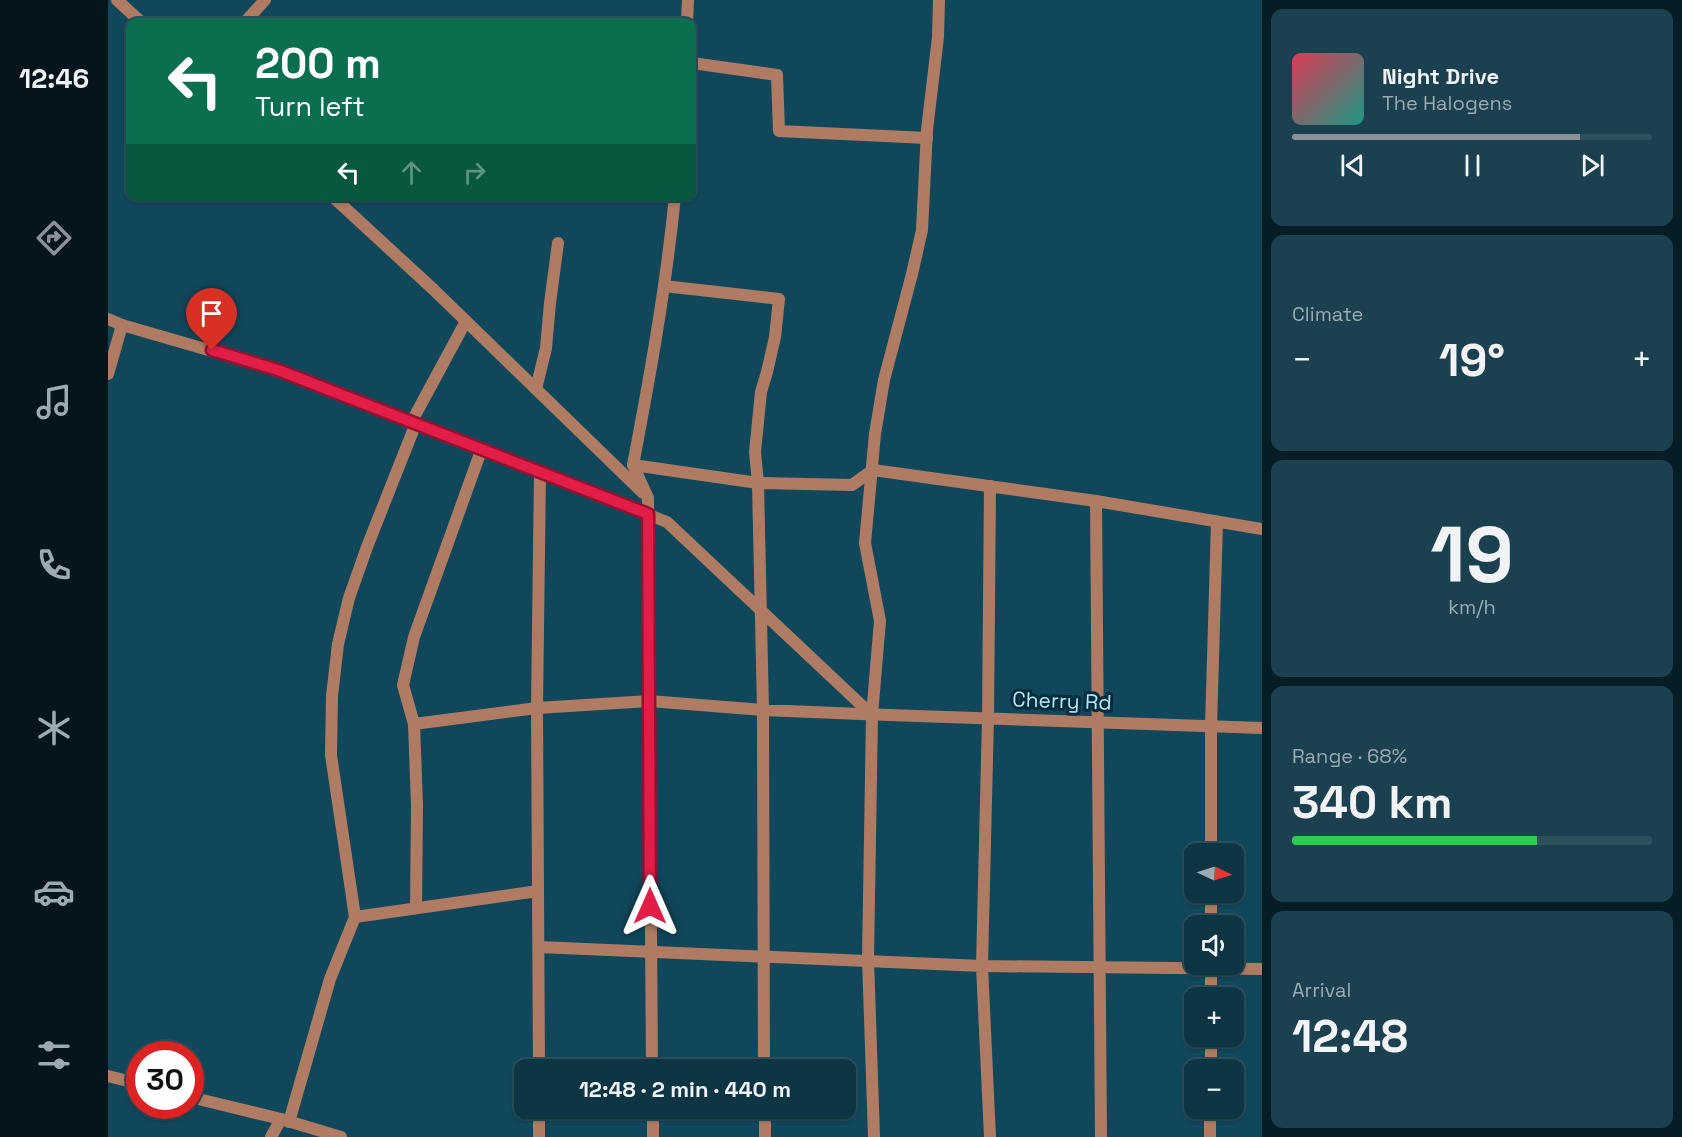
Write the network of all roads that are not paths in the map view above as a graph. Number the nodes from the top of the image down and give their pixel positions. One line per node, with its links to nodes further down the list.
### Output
1 (117, 0): 5 (street)
2 (265, 0): 6 (street)
3 (687, 0): 7 (street)
4 (939, 0): 9 (street)
5 (137, 18)
6 (249, 18)
7 (687, 18)
8 (696, 64): 9 (street)
9 (927, 138): 22 (street)
10 (337, 201): 15 (street)
11 (674, 201): 13 (street)
12 (558, 243): 18 (street)
13 (664, 286): 21 (street); 24 (street)
14 (108, 319): 16 (street)
15 (466, 321): 18 (street); 19 (street)
16 (123, 325): 17 (street); 19 (street)
17 (108, 374)
18 (536, 389): 26 (street)
19 (414, 422): 20 (street); 45 (street)
20 (482, 448): 23 (street); 39 (street)
21 (633, 465): 24 (street); 26 (street)
22 (873, 470): 24 (street); 25 (street); 36 (street)
23 (540, 471): 28 (street); 34 (street)
24 (758, 483): 32 (street)
25 (990, 486): 27 (street); 37 (street)
26 (648, 498): 28 (street); 29 (street)
27 (1096, 501): 30 (street); 38 (street)
28 (648, 514): 29 (street); 33 (street)
29 (667, 522): 32 (street)
30 (1217, 522): 31 (street); 40 (street)
31 (1262, 529)
32 (761, 609): 35 (street); 36 (street)
33 (649, 701): 34 (street, Cherry Rd); 35 (street, Cherry Rd); 47 (street)
34 (537, 708): 39 (street, Cherry Rd); 43 (street)
35 (763, 710): 36 (street, Cherry Rd); 48 (street)
36 (866, 715): 37 (street, Cherry Rd); 49 (street)
37 (988, 718): 38 (street, Cherry Rd); 50 (street)
38 (1099, 722): 40 (street, Cherry Rd); 52 (street)
39 (414, 724): 44 (street)
40 (1211, 726): 41 (street, Cherry Rd); 42 (street)
41 (1262, 728)
42 (1211, 843)
43 (538, 891): 44 (street); 46 (street)
44 (416, 908): 45 (street)
45 (355, 917): 65 (street)
46 (538, 947): 47 (street); 55 (street)
47 (651, 952): 48 (street); 56 (street)
48 (763, 957): 49 (street); 57 (street)
49 (868, 961): 50 (street); 71 (street)
50 (982, 966): 52 (street); 72 (street)
51 (1184, 966): 52 (street)
52 (1100, 967): 73 (street)
53 (1244, 968): 54 (street)
54 (1262, 969)
55 (539, 1059)
56 (652, 1059)
57 (764, 1059)
58 (108, 1076): 59 (street)
59 (126, 1080)
60 (204, 1101): 65 (street)
61 (539, 1119): 68 (street)
62 (653, 1119): 69 (street)
63 (765, 1119): 70 (street)
64 (1210, 1119): 74 (street)
65 (285, 1121): 66 (street); 67 (street)
66 (271, 1137)
67 (341, 1137)
68 (539, 1137)
69 (653, 1137)
70 (765, 1137)
71 (874, 1137)
72 (990, 1137)
73 (1101, 1137)
74 (1210, 1137)

